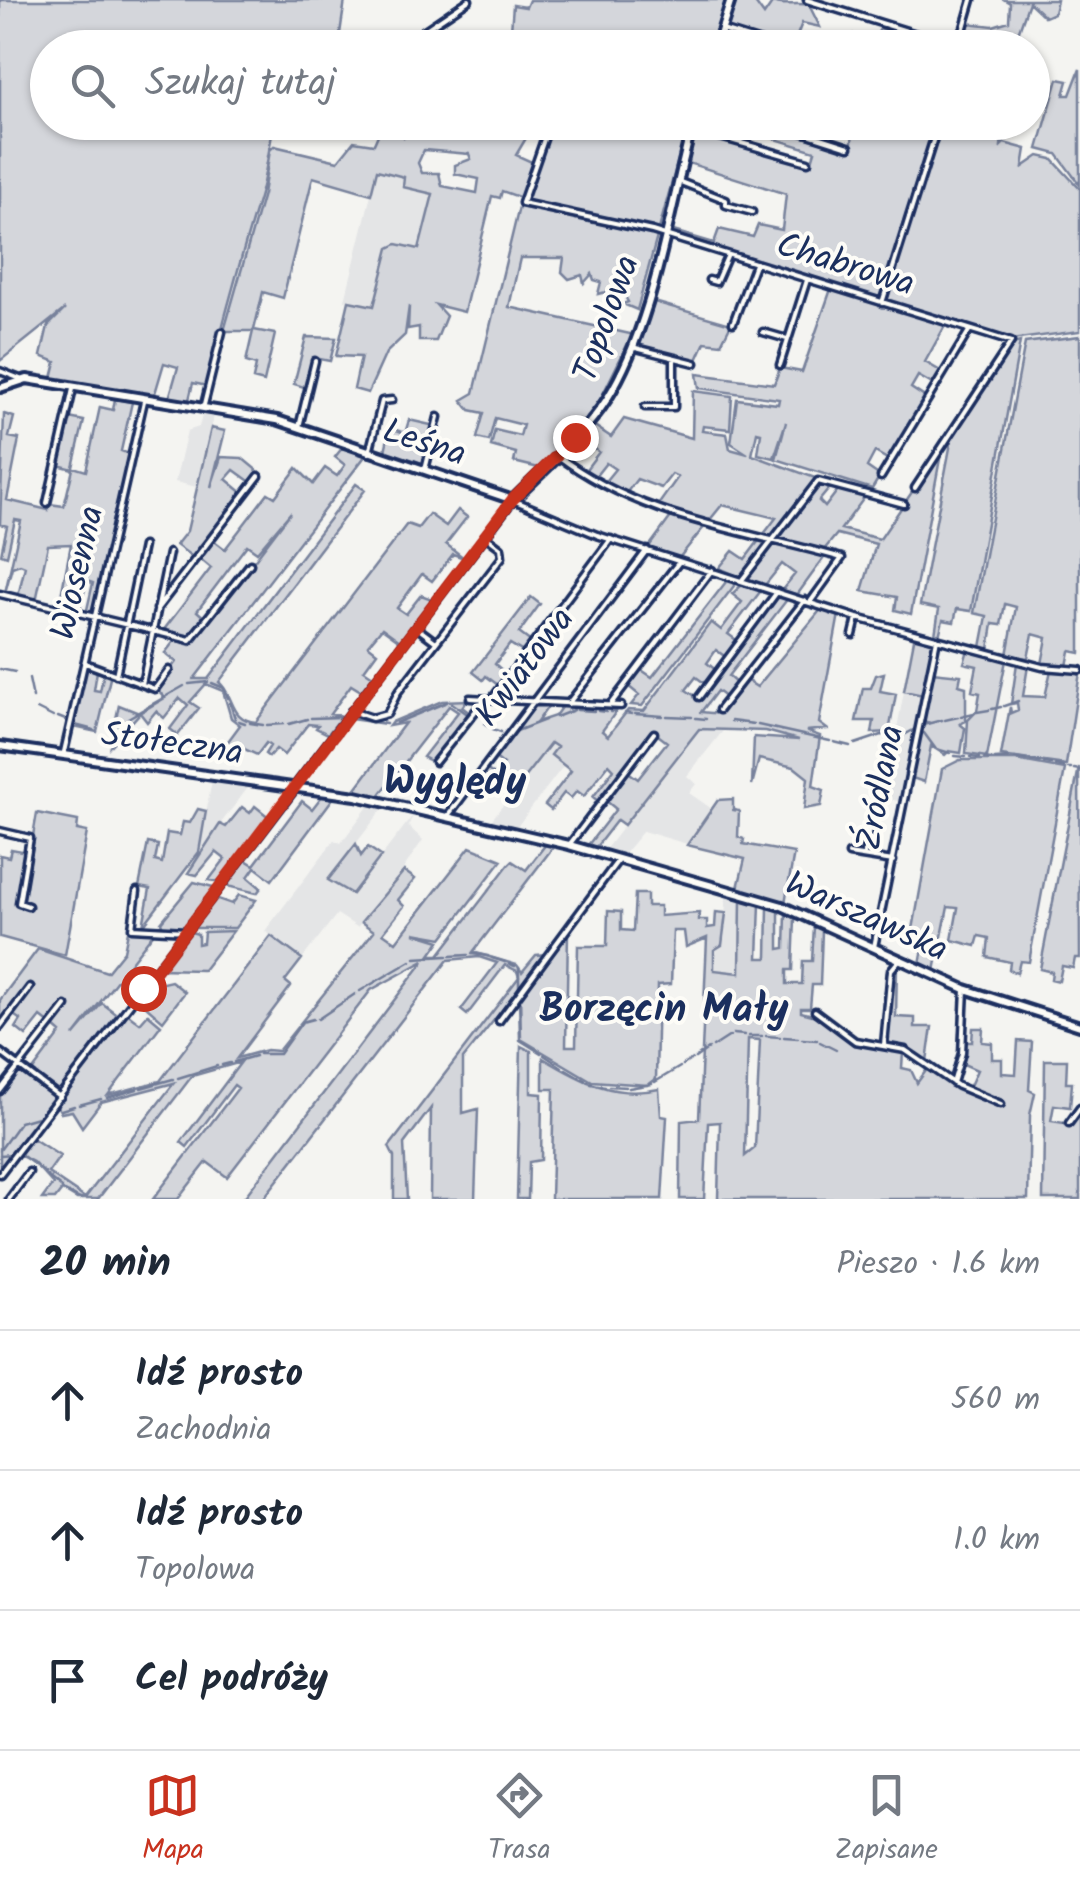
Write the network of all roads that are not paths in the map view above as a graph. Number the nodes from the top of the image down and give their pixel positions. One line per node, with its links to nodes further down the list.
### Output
1 (470, 0): 5 (street)
2 (732, 0): 6 (main road)
3 (807, 0): 7 (street)
4 (972, 0): 8 (street)
5 (425, 30)
6 (721, 30)
7 (903, 30)
8 (963, 30)
9 (543, 140): 18 (street, Chabrowa)
10 (688, 140): 16 (main road, Topolowa)
11 (737, 140): 15 (street)
12 (828, 140): 14 (street)
13 (932, 140): 23 (street)
14 (850, 147)
15 (808, 162)
16 (678, 180): 17 (street); 18 (main road, Topolowa)
17 (752, 212)
18 (664, 236): 19 (street, Chabrowa); 29 (main road, Topolowa)
19 (728, 256): 20 (street, Chabrowa); 21 (street)
20 (755, 264): 22 (street, Chabrowa); 24 (street)
21 (709, 280)
22 (807, 280): 23 (street, Chabrowa); 28 (street)
23 (882, 302): 25 (street, Chabrowa)
24 (733, 323)
25 (970, 331): 48 (street); 49 (street, Chabrowa)
26 (222, 332): 41 (street)
27 (763, 332): 28 (street)
28 (788, 339): 33 (street)
29 (632, 347): 30 (street); 45 (main road, Topolowa)
30 (674, 360): 32 (street); 40 (street)
31 (316, 361): 43 (street)
32 (695, 364)
33 (780, 365)
34 (0, 371): 35 (street)
35 (23, 380): 36 (main road, Leśna); 37 (main road, Leśna)
36 (0, 388)
37 (73, 388): 39 (main road, Leśna); 51 (street)
38 (392, 400): 44 (street)
39 (144, 401): 41 (main road, Leśna); 68 (street, Wiosenna)
40 (645, 407)
41 (203, 409): 43 (main road, Leśna)
42 (438, 417): 46 (street)
43 (299, 428): 44 (main road, Leśna)
44 (369, 453): 46 (main road, Leśna)
45 (557, 455): 50 (main road, Topolowa); 55 (street)
46 (425, 470): 50 (main road, Leśna)
47 (259, 476): 66 (street)
48 (881, 477)
49 (915, 488)
50 (512, 500): 53 (street, Topolowa); 54 (street, Leśna)
51 (47, 503)
52 (904, 504): 55 (street)
53 (485, 536): 70 (street, Topolowa); 74 (street)
54 (611, 539): 57 (street, Leśna); 83 (street)
55 (772, 540): 62 (street); 65 (street)
56 (144, 546): 69 (street)
57 (647, 550): 59 (street, Leśna); 84 (street, Kwiatowa)
58 (169, 552): 66 (street)
59 (680, 560): 61 (street, Leśna); 85 (street)
60 (250, 564): 71 (street)
61 (712, 570): 62 (street, Leśna); 86 (street)
62 (742, 580): 63 (street, Leśna)
63 (777, 591): 65 (street, Leśna); 80 (street)
64 (0, 594): 68 (street)
65 (808, 600): 67 (street, Leśna); 88 (street)
66 (157, 609): 71 (street)
67 (857, 618): 72 (street); 73 (street, Leśna)
68 (94, 619): 69 (street); 75 (street, Wiosenna)
69 (126, 626): 71 (street); 78 (street)
70 (415, 626): 74 (street); 89 (street, Topolowa)
71 (153, 631): 79 (street)
72 (853, 635)
73 (937, 638): 77 (street, Leśna); 102 (street, Źródlana)
74 (436, 642): 89 (street)
75 (84, 664): 78 (street); 92 (street, Wiosenna)
76 (169, 670): 79 (street)
77 (1080, 670)
78 (116, 674): 79 (street)
79 (142, 684)
80 (699, 697)
81 (470, 698): 82 (street)
82 (485, 698): 83 (street); 93 (street)
83 (492, 699): 84 (street)
84 (532, 700): 85 (street); 95 (street, Kwiatowa)
85 (568, 704): 86 (street)
86 (610, 705): 87 (street)
87 (622, 706)
88 (719, 710)
89 (352, 711): 94 (street, Topolowa)
90 (654, 734): 98 (street)
91 (0, 746): 92 (main road, Stołeczna)
92 (64, 755): 94 (main road, Stołeczna)
93 (435, 762)
94 (295, 787): 95 (main road, Stołeczna); 106 (street, Topolowa)
95 (447, 817): 98 (main road, Stołeczna)
96 (870, 824): 100 (street)
97 (0, 831): 105 (street)
98 (569, 845): 101 (main road, Stołeczna)
99 (849, 854): 100 (street)
100 (864, 856): 102 (street)
101 (620, 859): 103 (main road, Stołeczna); 115 (street)
102 (893, 861): 107 (street, Źródlana)
103 (629, 862): 107 (main road, Warszawska)
104 (137, 890): 106 (street)
105 (28, 906)
106 (186, 931): 123 (street, Topolowa)
107 (874, 948): 108 (main road, Warszawska)
108 (888, 954): 109 (main road, Warszawska); 110 (street)
109 (900, 959): 110 (street); 112 (main road, Warszawska)
110 (893, 966): 118 (street)
111 (30, 986): 116 (street)
112 (966, 989): 117 (main road, Warszawska); 121 (street)
113 (66, 1006): 120 (street)
114 (815, 1012): 118 (street)
115 (499, 1021)
116 (0, 1026)
117 (1080, 1026)
118 (884, 1045): 121 (street)
119 (0, 1052): 120 (street)
120 (19, 1066): 122 (street); 123 (street)
121 (953, 1083): 124 (street)
122 (0, 1091)
123 (60, 1097): 128 (street, Topolowa)
124 (1000, 1104)
125 (1080, 1108): 126 (street)
126 (1069, 1123)
127 (29, 1172): 129 (street)
128 (0, 1174)
129 (9, 1199)

